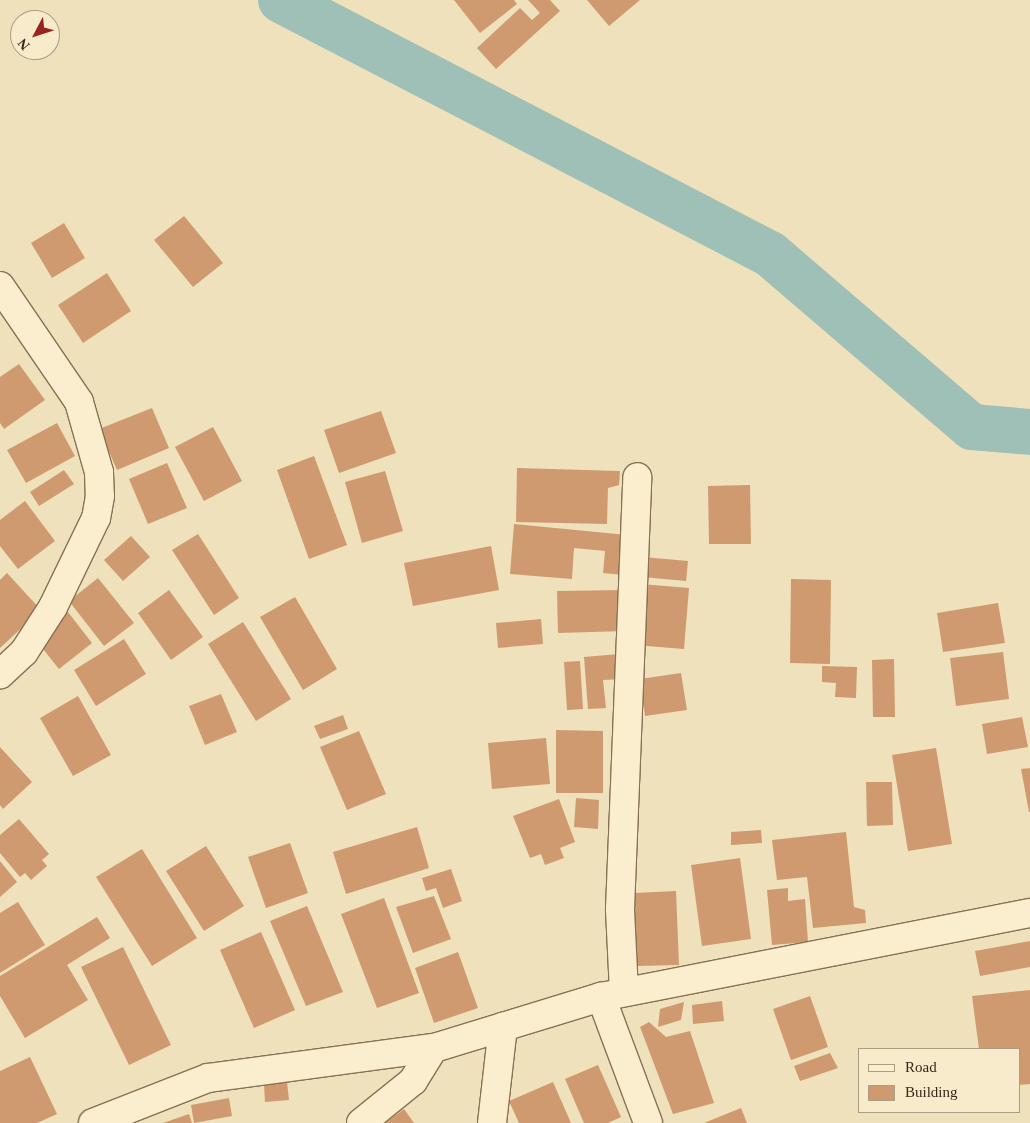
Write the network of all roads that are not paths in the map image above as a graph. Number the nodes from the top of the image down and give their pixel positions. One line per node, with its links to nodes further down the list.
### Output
1 (0, 286): 3 (street)
2 (637, 477): 5 (street)
3 (0, 674)
4 (1030, 913): 5 (street)
5 (612, 995): 6 (street); 11 (street)
6 (503, 1027): 7 (street); 10 (street)
7 (434, 1048): 8 (street); 9 (street)
8 (93, 1123)
9 (361, 1123)
10 (492, 1123)
11 (648, 1123)

